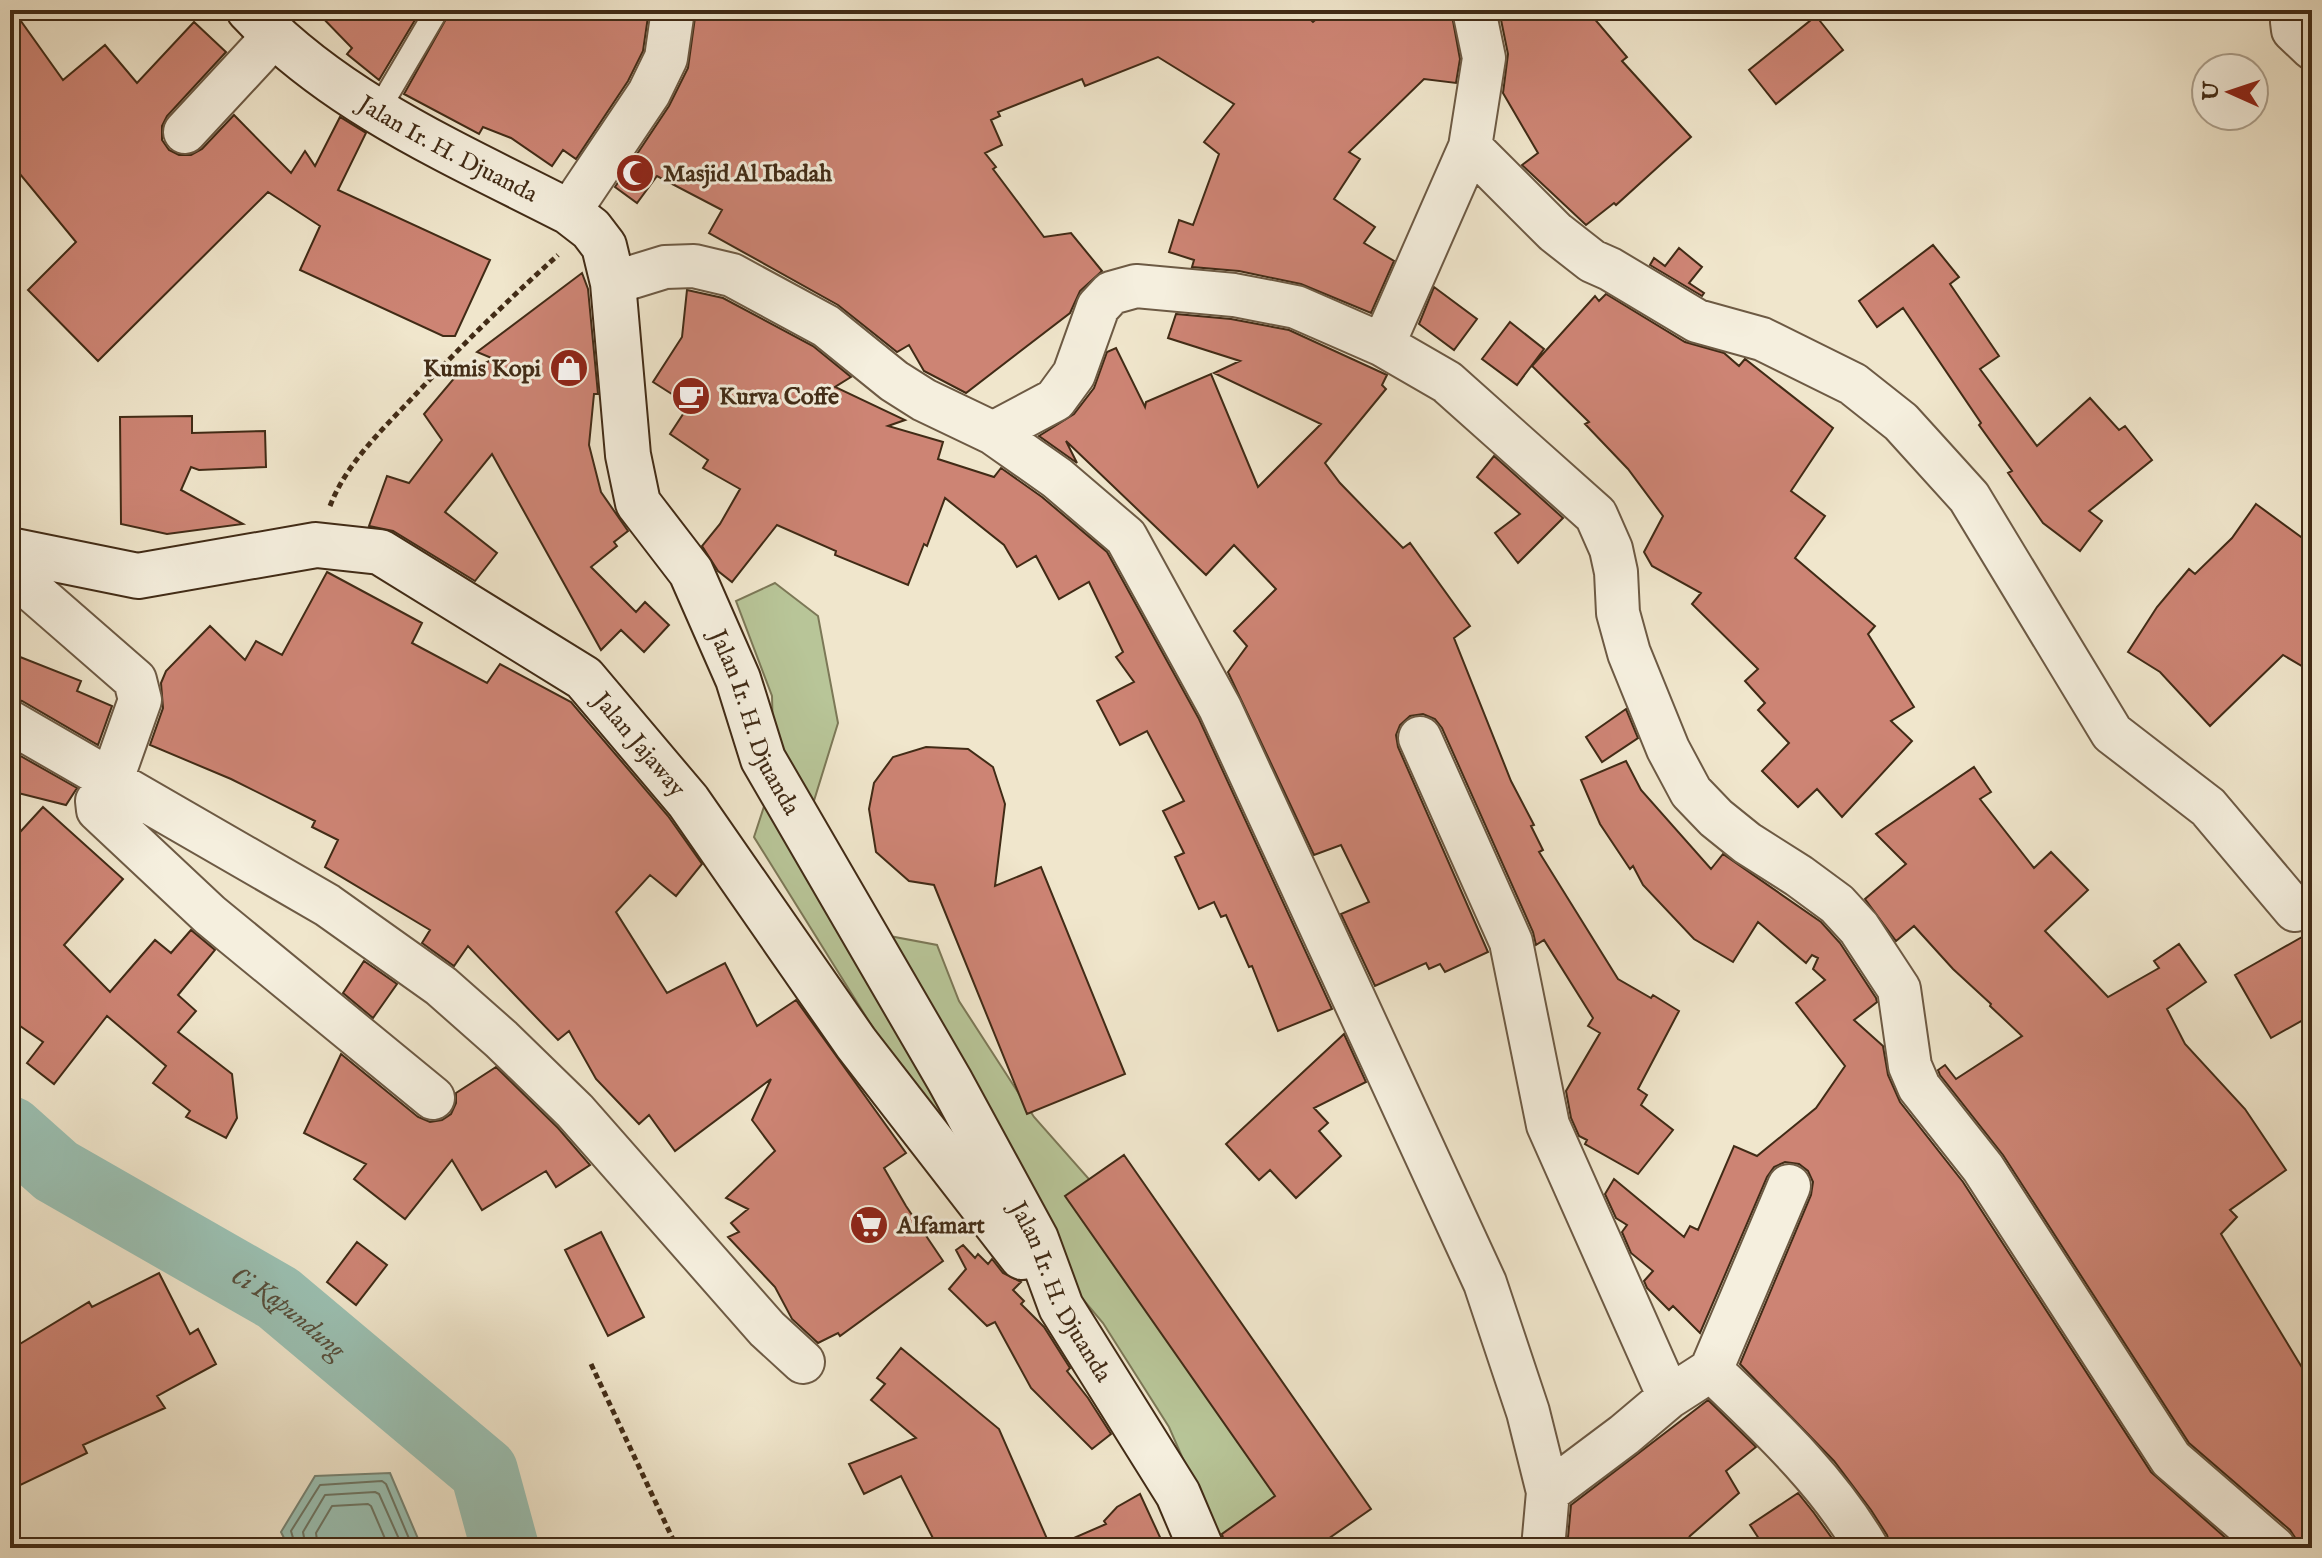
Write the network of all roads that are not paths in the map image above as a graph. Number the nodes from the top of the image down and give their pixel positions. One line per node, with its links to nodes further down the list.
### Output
1 (437, 10): 7 (lane)
2 (673, 10): 10 (street)
3 (1474, 10): 9 (street)
4 (2304, 10): 6 (street)
5 (262, 23): 7 (main road, Jalan Ir. H. Djuanda); 8 (street)
6 (2312, 48)
7 (377, 112): 10 (main road, Jalan Ir. H. Djuanda)
8 (185, 132)
9 (1470, 147): 12 (street); 19 (street)
10 (579, 220): 11 (main road, Jalan Ir. H. Djuanda)
11 (613, 283): 13 (street); 22 (main road, Jalan Ir. H. Djuanda)
12 (1383, 345): 13 (street); 30 (street)
13 (993, 433): 26 (street)
14 (10, 550): 22 (main road, Jalan Jajaway)
15 (10, 571): 18 (street)
16 (10, 722): 18 (street)
17 (1420, 738): 25 (street)
18 (111, 782): 20 (street); 23 (street)
19 (2295, 910)
20 (433, 1098)
21 (1789, 1186): 24 (street)
22 (1061, 1307): 27 (main road, Jalan Ir. H. Djuanda)
23 (803, 1362)
24 (1711, 1370): 25 (street); 29 (street)
25 (1669, 1397): 26 (street)
26 (1548, 1492): 28 (street)
27 (1201, 1548)
28 (1543, 1548)
29 (1867, 1548)
30 (2274, 1548)

